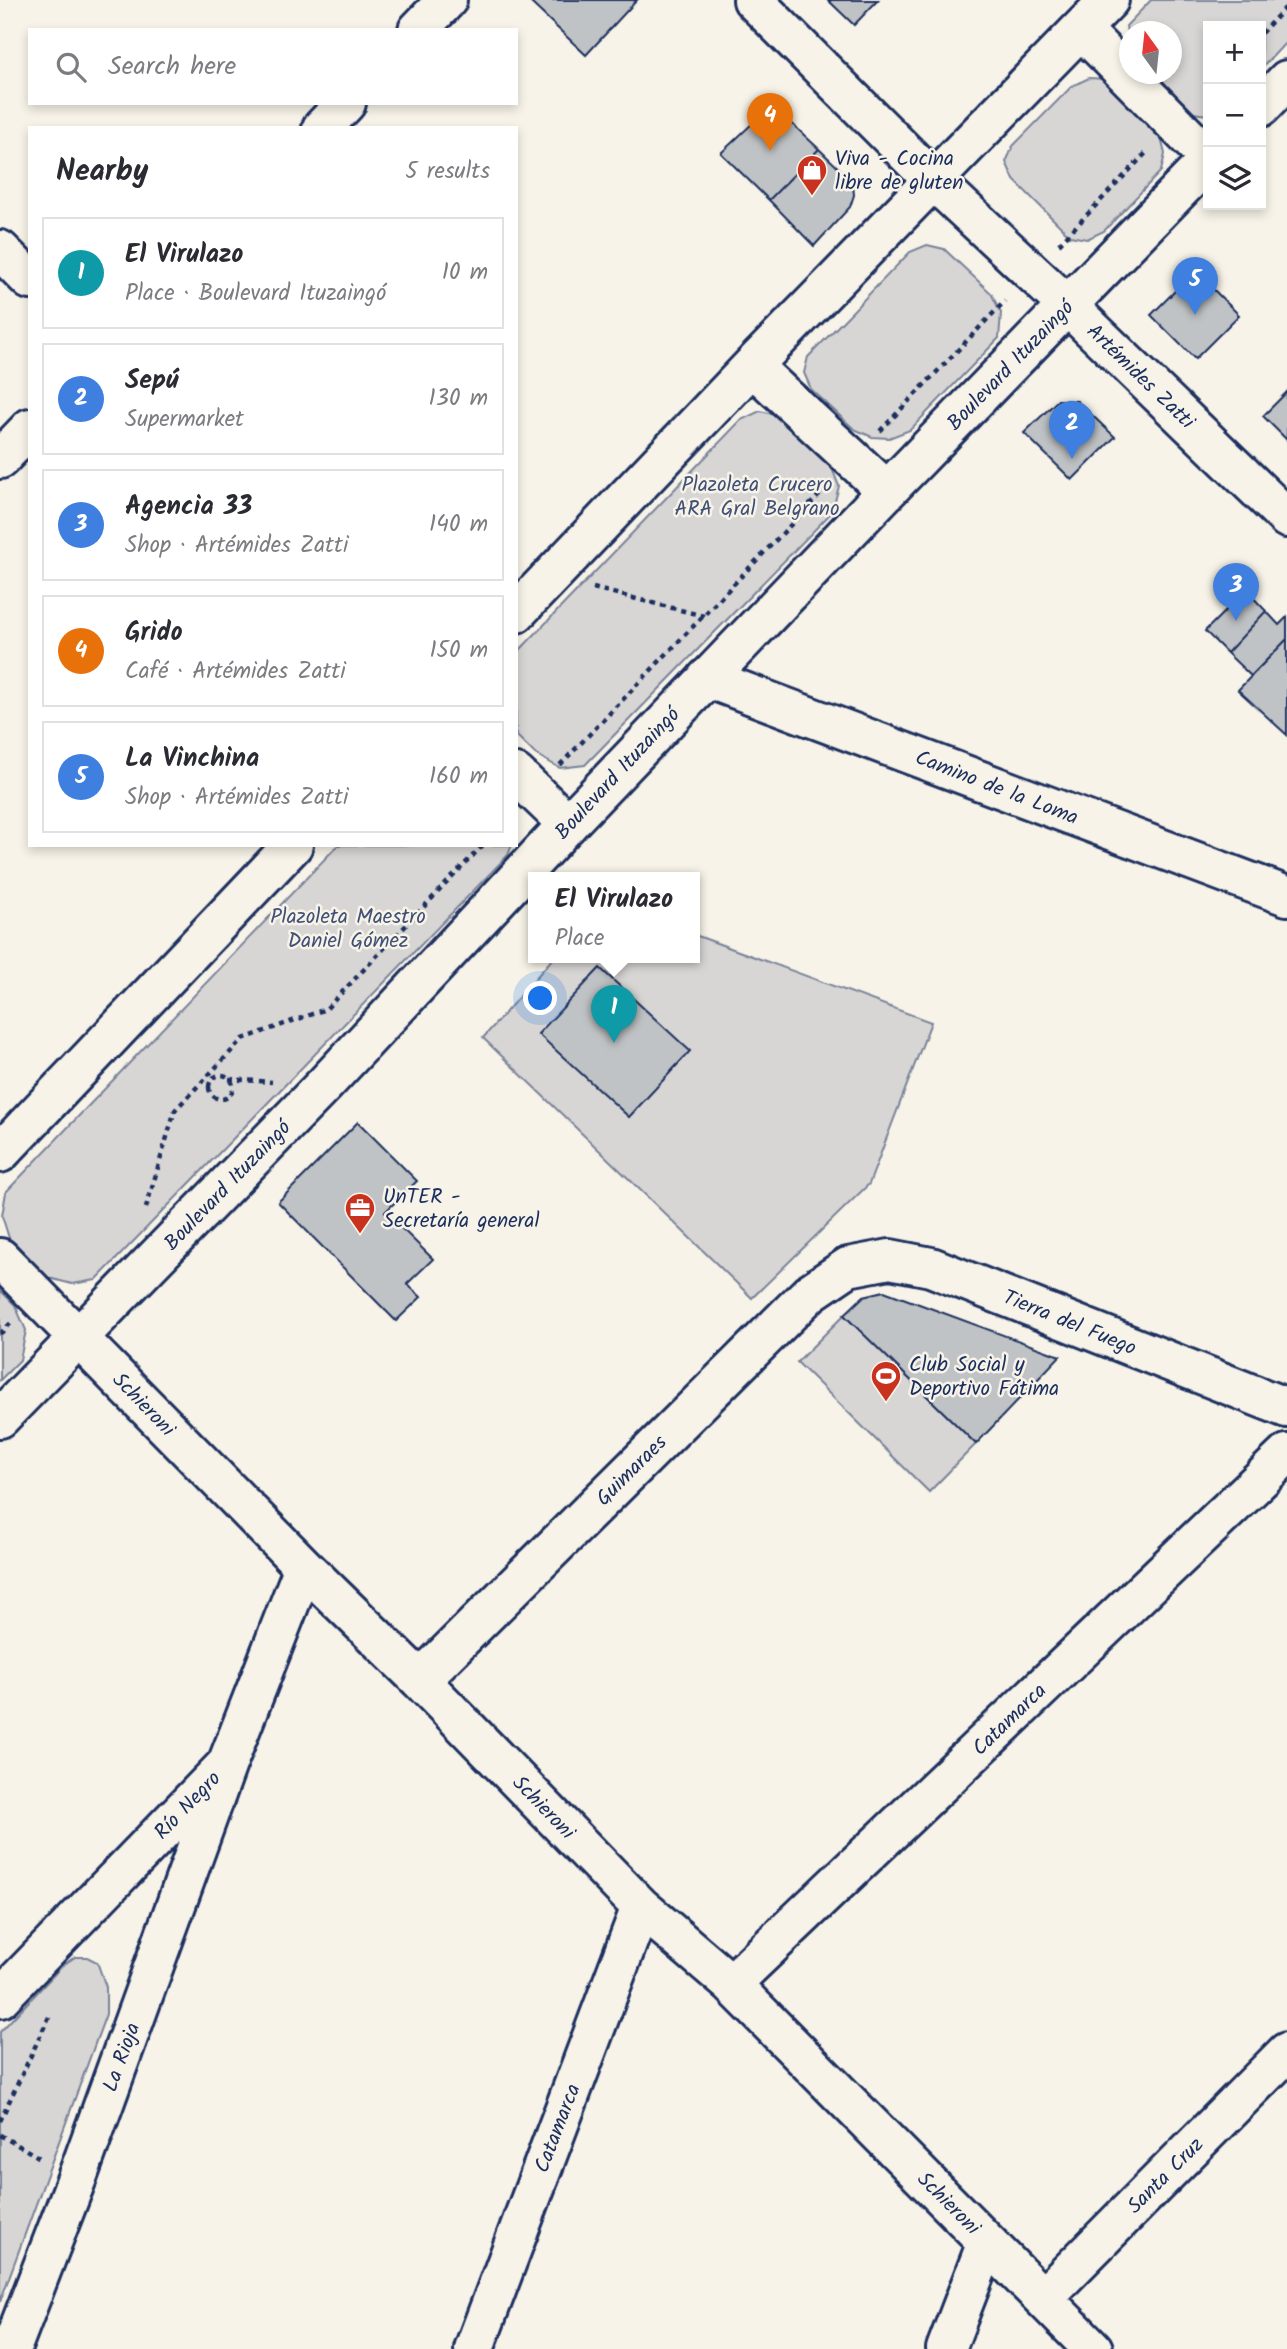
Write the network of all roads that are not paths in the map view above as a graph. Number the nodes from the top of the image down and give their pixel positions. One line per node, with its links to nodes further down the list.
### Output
1 (447, 0): 4 (street)
2 (753, 0): 12 (street, Artémides Zatti)
3 (1109, 0): 5 (street)
4 (420, 28)
5 (1081, 29): 10 (street); 12 (street)
6 (1287, 80): 7 (street)
7 (1266, 102)
8 (344, 105): 9 (street)
9 (324, 126)
10 (1203, 154)
11 (1203, 164): 15 (street, Boulevard Ituzaingó)
12 (934, 181): 15 (street, Artémides Zatti); 16 (street)
13 (0, 250): 14 (street)
14 (28, 277)
15 (1068, 306): 19 (street, Boulevard Ituzaingó); 20 (street, Artémides Zatti)
16 (752, 366): 19 (street); 21 (street)
17 (28, 430): 18 (street)
18 (0, 459)
19 (887, 491): 22 (street, Boulevard Ituzaingó)
20 (1287, 518)
21 (518, 611)
22 (707, 678): 24 (street, Boulevard Ituzaingó); 26 (street, Camino de la Loma)
23 (518, 776): 24 (street)
24 (568, 824): 30 (street, Boulevard Ituzaingó)
25 (291, 847): 27 (street)
26 (1287, 896)
27 (0, 1153)
28 (0, 1258): 30 (street, Schieroni)
29 (848, 1267): 31 (street, Tierra del Fuego); 35 (street, Guimaraes)
30 (80, 1339): 32 (street, Boulevard Ituzaingó); 34 (street, Schieroni)
31 (1287, 1408)
32 (0, 1419)
33 (1287, 1454): 38 (street, Catamarca)
34 (304, 1567): 35 (street, Schieroni); 36 (street, Río Negro)
35 (420, 1680): 37 (street, Schieroni)
36 (227, 1764): 39 (street, Río Negro); 43 (street, La Rioja)
37 (641, 1907): 38 (street, Schieroni); 44 (street, Catamarca)
38 (731, 1984): 41 (street, Schieroni)
39 (0, 1998)
40 (1287, 2052): 42 (street, Santa Cruz)
41 (987, 2242): 42 (street, Schieroni); 45 (street)
42 (1043, 2298): 46 (street, Schieroni)
43 (11, 2349)
44 (474, 2349)
45 (946, 2349)
46 (1093, 2349)

